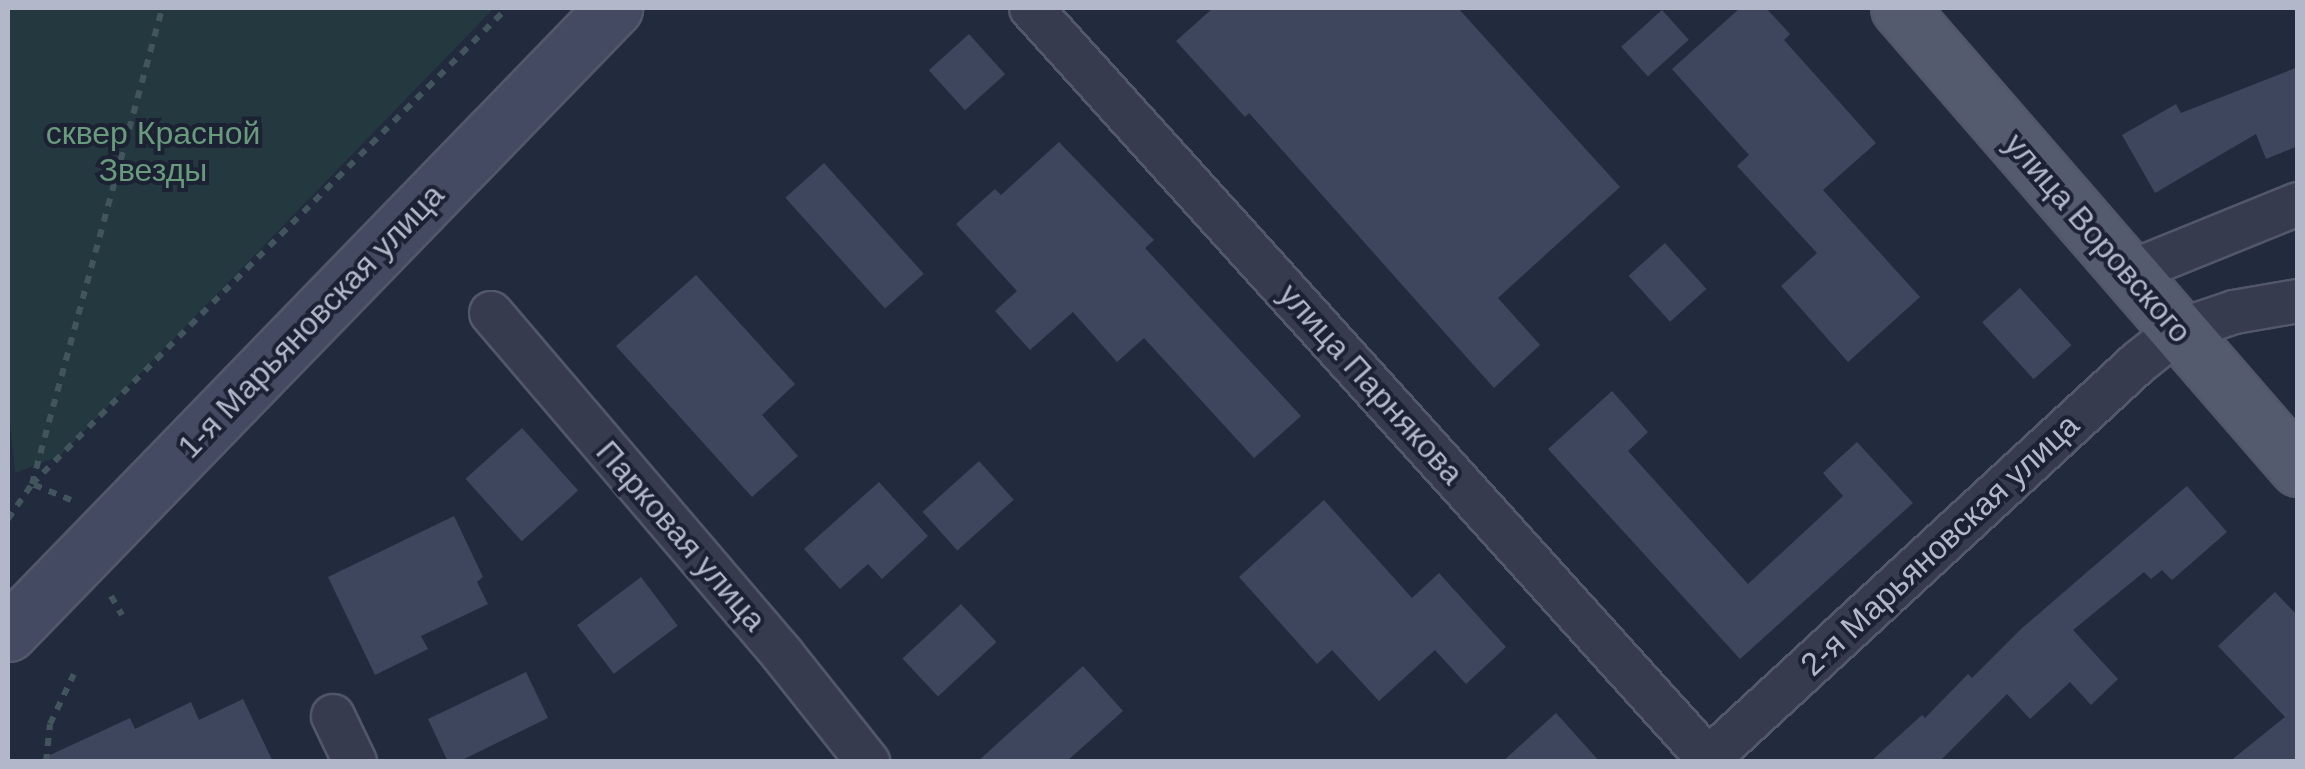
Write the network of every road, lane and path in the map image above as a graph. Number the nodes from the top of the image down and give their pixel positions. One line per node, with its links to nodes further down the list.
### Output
1 (162, 8): 12 (path)
2 (506, 8): 12 (path)
3 (614, 8): 15 (main road, 1-я Марьяновская улица)
4 (1031, 8): 18 (street, улица Парнякова)
5 (1899, 8): 7 (main road, улица Воровского)
6 (2298, 204): 7 (street)
7 (2128, 273): 10 (main road, улица Воровского)
8 (2298, 301): 10 (street, 2-я Марьяновская улица)
9 (491, 313): 21 (street, Парковая улица)
10 (2178, 332): 11 (main road, улица Воровского); 18 (street, 2-я Марьяновская улица)
11 (2298, 468)
12 (32, 484): 13 (path); 14 (path)
13 (71, 500)
14 (8, 519)
15 (8, 633)
16 (74, 674): 19 (path)
17 (333, 716): 20 (street)
18 (1708, 760)
19 (46, 762)
20 (355, 762)
21 (868, 762)

